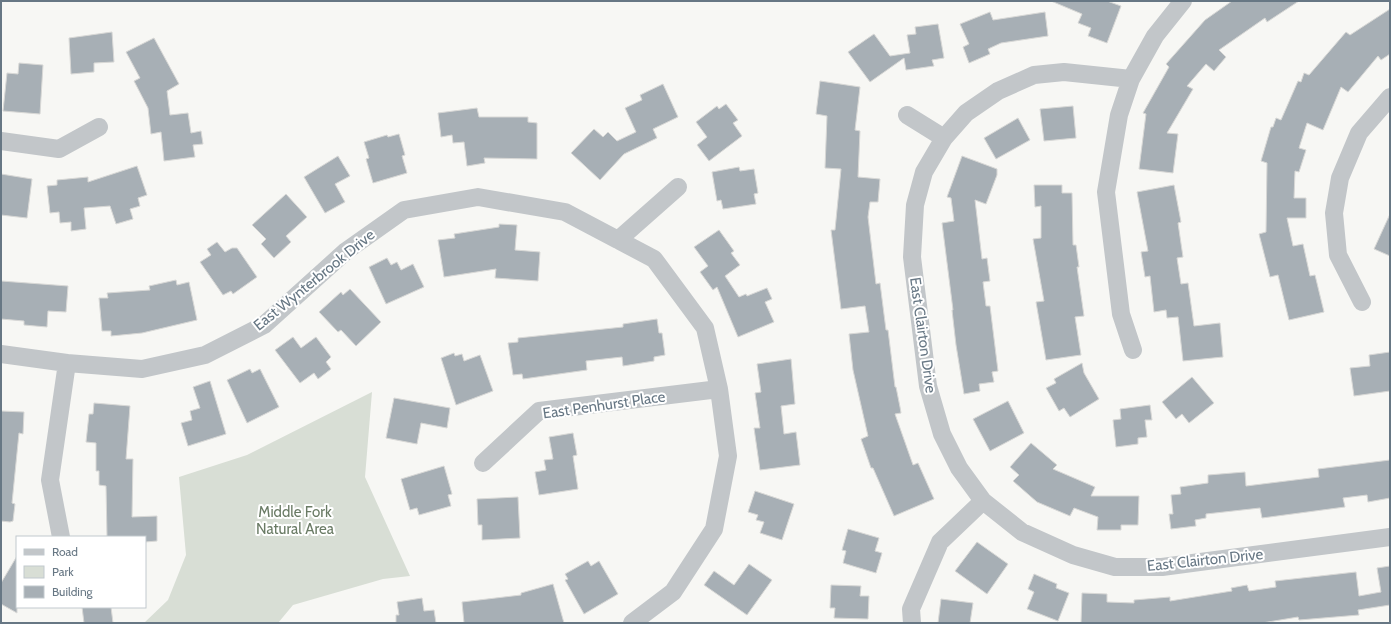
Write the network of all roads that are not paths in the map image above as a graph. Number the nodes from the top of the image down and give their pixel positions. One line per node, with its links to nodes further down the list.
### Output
1 (1183, 1): 2 (street)
2 (1132, 79): 6 (street, East Clairton Drive); 11 (street)
3 (1390, 97): 10 (street)
4 (907, 115): 6 (street)
5 (99, 127): 7 (street)
6 (944, 138): 16 (street, East Clairton Drive)
7 (1, 141)
8 (678, 187): 9 (street)
9 (618, 240): 13 (street, East Wynterbrook Drive); 14 (street, East Wynterbrook Drive)
10 (1362, 302)
11 (1133, 350)
12 (1, 354): 13 (street, East Wynterbrook Drive)
13 (67, 363): 17 (street)
14 (719, 389): 15 (street, East Penhurst Place); 19 (street, East Wynterbrook Drive)
15 (483, 463)
16 (982, 501): 18 (street, East Clairton Drive); 20 (street)
17 (61, 536)
18 (1390, 537)
19 (632, 623)
20 (912, 623)

